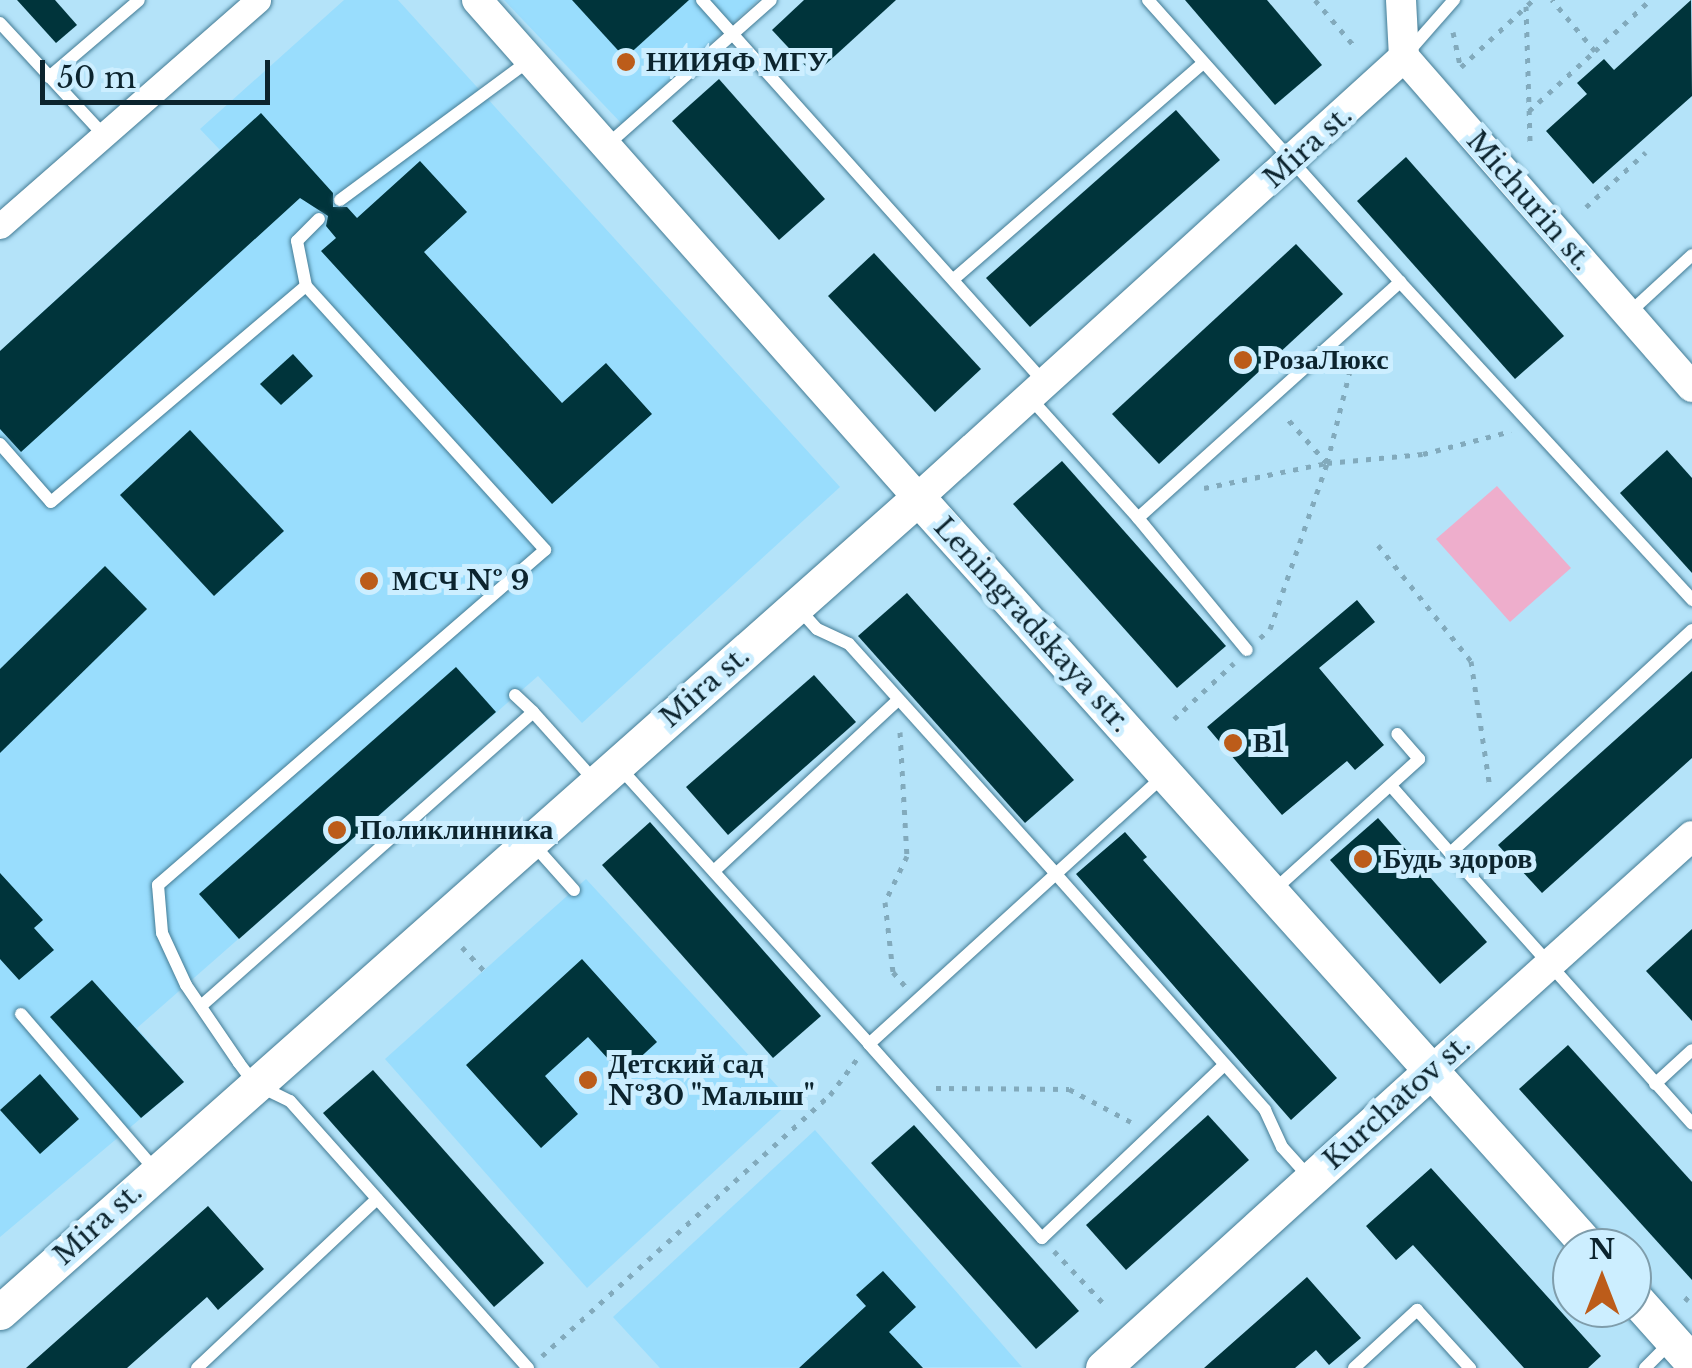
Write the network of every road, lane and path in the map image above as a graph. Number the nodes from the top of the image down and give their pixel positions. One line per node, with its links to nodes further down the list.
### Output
1 (138, 0): 22 (lane)
2 (258, 0): 24 (street)
3 (477, 0): 19 (street, Leningradskaya str.)
4 (702, 0): 15 (lane)
5 (771, 0): 15 (lane)
6 (1148, 0): 20 (lane)
7 (1314, 0): 16 (path)
8 (1402, 0): 18 (street)
9 (1454, 0): 18 (lane)
10 (1533, 0): 13 (path)
11 (1552, 0): 17 (path)
12 (1650, 0): 17 (path)
13 (1526, 6): 21 (path); 23 (path)
14 (0, 23): 22 (lane)
15 (733, 33): 26 (lane); 34 (lane)
16 (1354, 47)
17 (1595, 51): 23 (path)
18 (1404, 57): 28 (street, Mira st.); 38 (street, Michurin st.)
19 (530, 60): 26 (street, Leningradskaya str.); 29 (lane)
20 (1202, 62): 28 (lane); 34 (lane)
21 (1460, 67)
22 (49, 78): 24 (lane)
23 (1529, 111): 25 (path)
24 (102, 133): 32 (street)
25 (1530, 144)
26 (606, 146): 46 (street, Leningradskaya str.)
27 (1646, 152): 30 (path)
28 (1290, 163): 35 (lane); 40 (street, Mira st.)
29 (340, 200)
30 (1586, 207)
31 (319, 219): 36 (lane)
32 (0, 226)
33 (1692, 254): 38 (lane)
34 (954, 278): 40 (lane)
35 (1400, 282): 37 (lane); 42 (lane)
36 (306, 286): 43 (lane); 73 (lane)
37 (1365, 312): 41 (lane); 44 (path)
38 (1628, 314): 39 (street, Michurin st.)
39 (1692, 387)
40 (1037, 390): 46 (street, Mira st.); 47 (lane)
41 (1270, 398): 44 (path); 45 (lane)
42 (1532, 426): 44 (path); 49 (lane)
43 (0, 444)
44 (1327, 463): 45 (path); 52 (path)
45 (1160, 497): 47 (lane)
46 (918, 498): 50 (main road, Mira st.); 59 (main road, Leningradskaya str.)
47 (1138, 518): 52 (lane)
48 (1378, 545): 61 (path)
49 (1692, 600)
50 (797, 606): 54 (lane); 58 (main road, Mira st.)
51 (1692, 630): 61 (lane)
52 (1248, 650): 56 (path)
53 (515, 695): 55 (lane)
54 (898, 700): 65 (lane); 66 (lane); 72 (path)
55 (532, 712): 58 (lane); 73 (lane)
56 (1174, 719)
57 (1398, 734): 60 (lane)
58 (607, 774): 63 (main road, Mira st.); 65 (lane)
59 (1166, 775): 66 (lane); 68 (main road, Leningradskaya str.)
60 (1390, 786): 64 (lane); 68 (lane)
61 (1493, 813): 64 (lane)
62 (1692, 836): 70 (street, Kurchatov st.)
63 (530, 842): 67 (lane); 79 (main road, Mira st.)
64 (1450, 853): 70 (lane)
65 (714, 871): 75 (lane)
66 (1054, 872): 72 (lane); 77 (lane)
67 (574, 890)
68 (1271, 892): 78 (main road, Leningradskaya str.)
69 (462, 946): 71 (path)
70 (1548, 965): 78 (street, Kurchatov st.); 80 (lane)
71 (484, 971)
72 (918, 999): 75 (lane)
73 (201, 1006): 79 (lane)
74 (20, 1014): 84 (lane)
75 (869, 1044): 81 (lane); 96 (path)
76 (1692, 1050): 80 (lane)
77 (1224, 1064): 83 (lane); 85 (lane)
78 (1431, 1071): 85 (main road, Kurchatov st.); 87 (main road, Leningradskaya str.)
79 (256, 1084): 84 (main road, Mira st.); 86 (lane)
80 (1655, 1084): 82 (lane)
81 (908, 1088): 83 (path); 88 (lane)
82 (1692, 1124)
83 (1150, 1136): 88 (lane)
84 (156, 1172): 92 (main road, Mira st.)
85 (1311, 1179): 97 (main road, Kurchatov st.)
86 (377, 1199): 95 (lane); 96 (lane)
87 (1572, 1228)
88 (1042, 1238): 91 (path)
89 (1692, 1292): 90 (path)
90 (1686, 1300)
91 (1106, 1306)
92 (0, 1312)
93 (1652, 1318): 94 (main road)
94 (1682, 1351): 100 (lane)
95 (196, 1368)
96 (528, 1368)
97 (1103, 1368)
98 (1354, 1368): 99 (lane)
99 (1470, 1368)
100 (1645, 1368)

